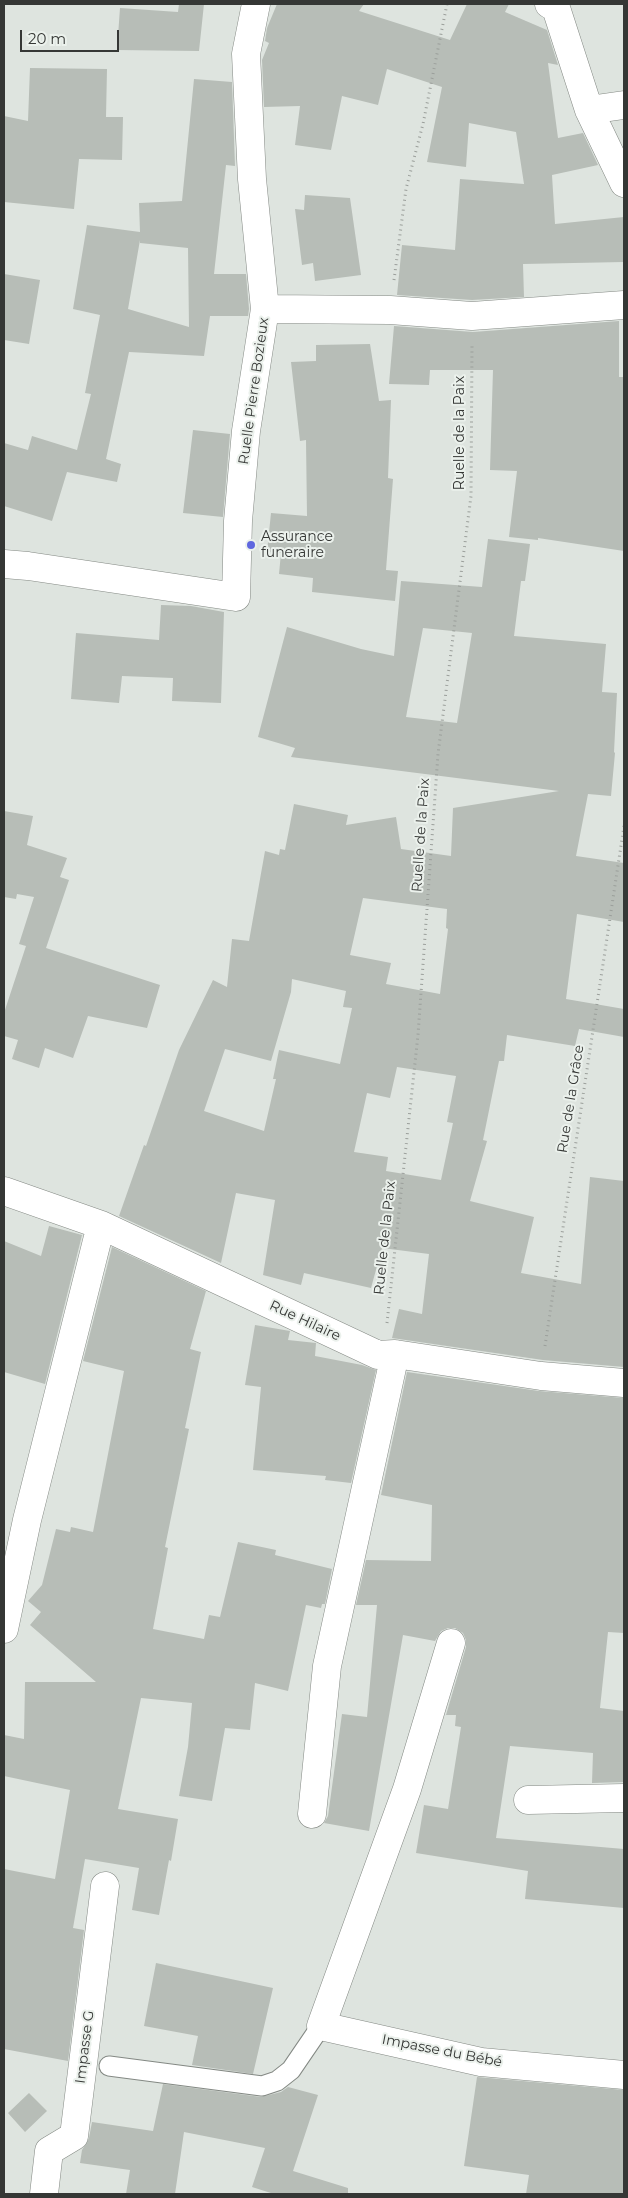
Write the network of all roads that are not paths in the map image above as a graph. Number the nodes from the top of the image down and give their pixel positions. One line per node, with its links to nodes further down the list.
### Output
1 (256, 4): 7 (street)
2 (549, 4): 4 (street)
3 (624, 105): 4 (street)
4 (589, 110): 5 (street)
5 (624, 182)
6 (624, 305): 7 (street, Ruelle Pierre Bozieux)
7 (265, 309): 8 (street, Ruelle Pierre Bozieux)
8 (4, 564)
9 (4, 1191): 10 (street, Rue Hilaire)
10 (101, 1225): 11 (street, Rue Hilaire); 13 (street)
11 (386, 1354): 12 (street, Rue Hilaire); 17 (street)
12 (624, 1383)
13 (4, 1629)
14 (451, 1643): 19 (street)
15 (624, 1798): 16 (street)
16 (528, 1800)
17 (312, 1814)
18 (105, 1886): 22 (street, Impasse G)
19 (321, 2026): 20 (lane); 21 (street, Impasse du Bébé)
20 (109, 2066)
21 (624, 2075)
22 (44, 2194)

